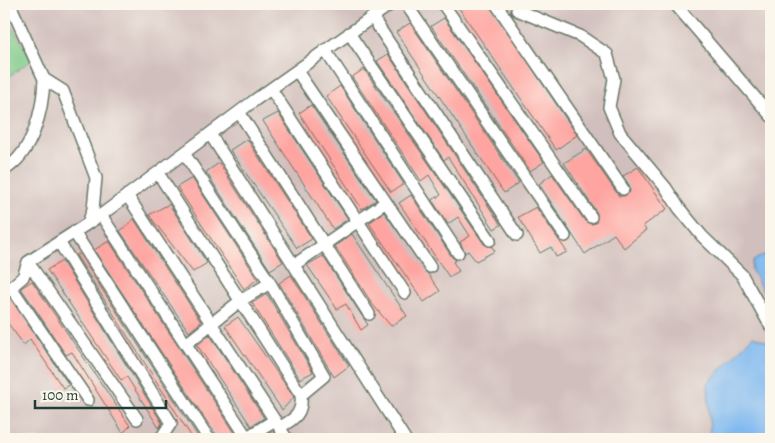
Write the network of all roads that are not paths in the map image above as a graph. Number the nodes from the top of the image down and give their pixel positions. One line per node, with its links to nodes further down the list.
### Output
1 (8, 4): 13 (lane)
2 (391, 4): 8 (lane)
3 (406, 4): 30 (lane)
4 (443, 4): 25 (lane)
5 (496, 4): 9 (lane)
6 (674, 4): 16 (lane)
7 (517, 7): 9 (lane); 44 (lane)
8 (372, 17): 10 (lane); 29 (lane)
9 (515, 32): 21 (lane)
10 (350, 33): 11 (lane); 31 (lane)
11 (325, 50): 12 (lane); 34 (lane)
12 (297, 70): 14 (lane); 23 (lane)
13 (44, 79): 19 (lane); 27 (lane)
14 (271, 89): 15 (lane); 26 (lane)
15 (239, 112): 17 (lane); 33 (lane)
16 (771, 116)
17 (210, 134): 18 (lane); 36 (lane)
18 (184, 153): 20 (lane); 38 (lane)
19 (4, 170)
20 (158, 173): 22 (lane); 41 (lane)
21 (623, 189)
22 (127, 195): 24 (lane); 43 (lane)
23 (386, 202): 26 (lane); 37 (lane)
24 (101, 215): 27 (lane); 45 (lane)
25 (591, 217)
26 (358, 221): 33 (lane); 40 (lane)
27 (88, 223): 28 (lane)
28 (74, 232): 32 (lane); 51 (lane)
29 (517, 235)
30 (565, 236)
31 (490, 240)
32 (59, 242): 35 (lane); 50 (lane)
33 (324, 243): 36 (lane); 42 (lane)
34 (458, 253)
35 (28, 262): 39 (lane); 48 (lane)
36 (294, 264): 54 (lane)
37 (430, 267)
38 (270, 283): 41 (lane); 46 (lane)
39 (7, 290): 47 (lane)
40 (405, 293)
41 (240, 301): 43 (lane); 46 (lane)
42 (369, 314)
43 (212, 324): 45 (lane); 49 (lane)
44 (771, 327)
45 (186, 344): 52 (lane)
46 (301, 395): 49 (lane)
47 (88, 400)
48 (137, 419)
49 (277, 424): 52 (lane); 53 (lane)
50 (161, 438)
51 (209, 439)
52 (246, 439)
53 (287, 439)
54 (405, 439)

